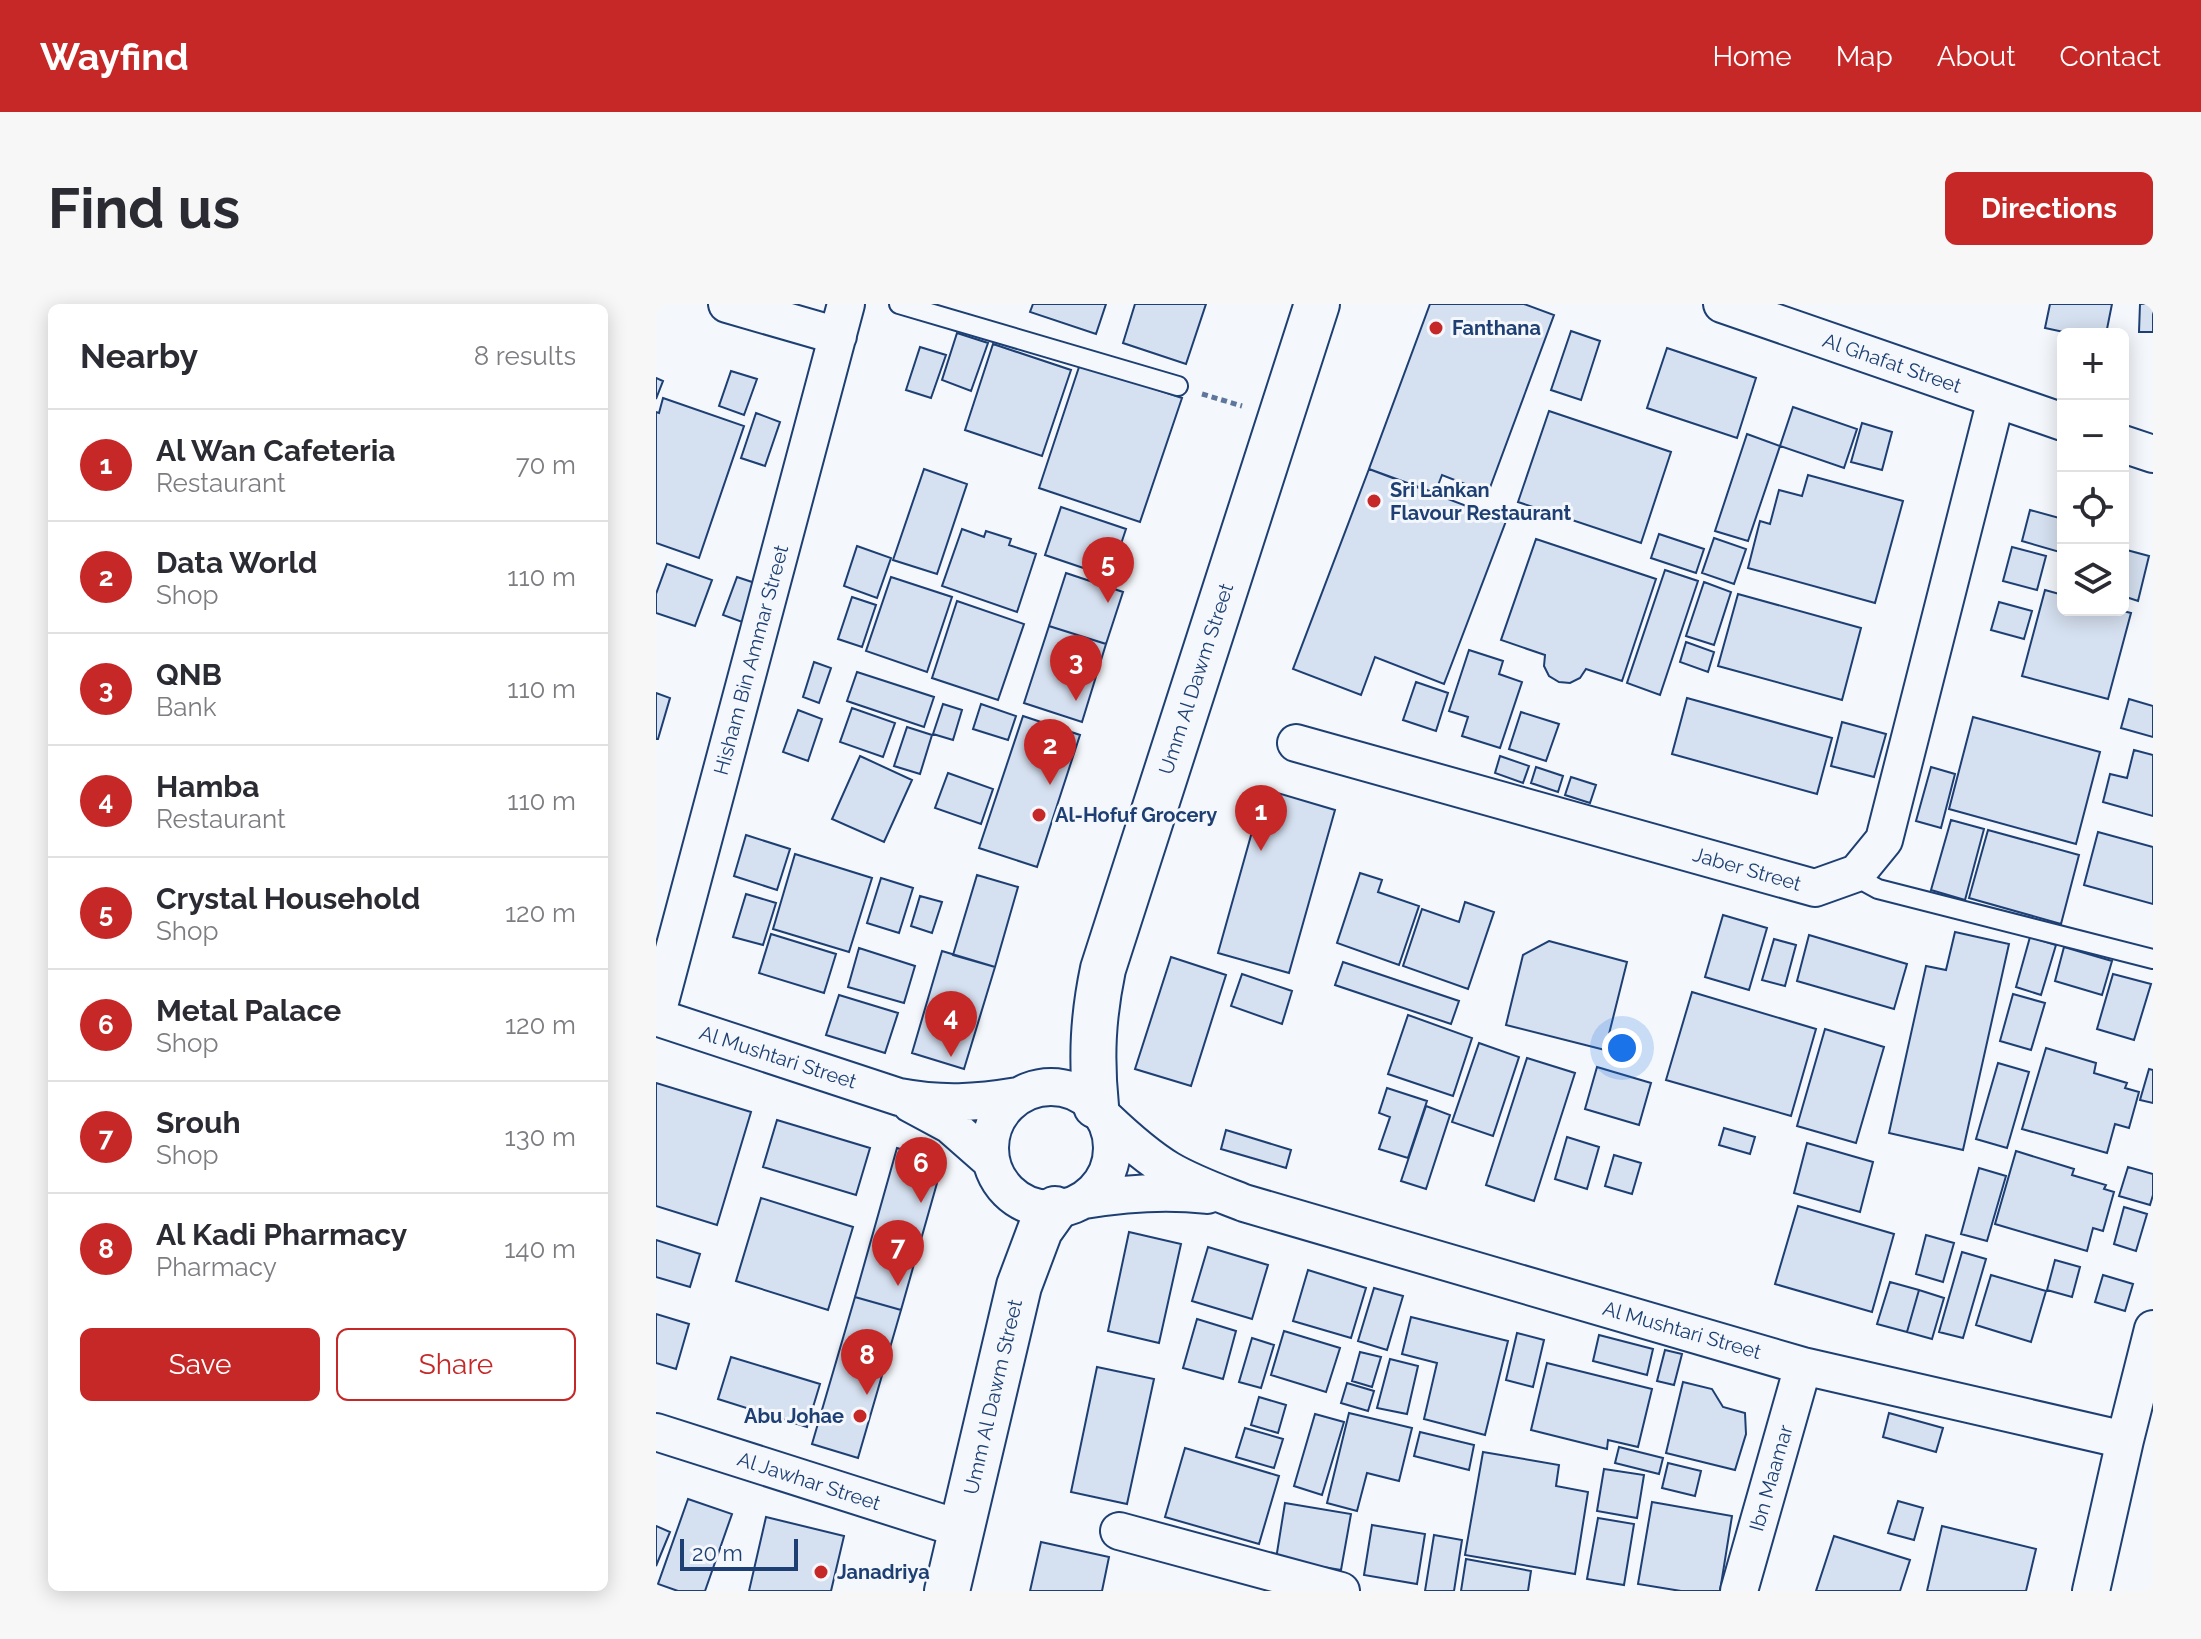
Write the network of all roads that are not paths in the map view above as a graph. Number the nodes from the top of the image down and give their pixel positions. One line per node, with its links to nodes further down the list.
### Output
1 (727, 304): 5 (street)
2 (899, 304): 6 (lane)
3 (1317, 304): 17 (street, Umm Al Dawm Street)
4 (1733, 306): 7 (street, Al Ghafat Street)
5 (842, 320): 14 (street, Hisham Bin Ammar Street)
6 (1178, 386)
7 (1996, 399): 8 (street, Al Ghafat Street); 12 (street)
8 (2057, 420)
9 (2129, 446): 10 (street)
10 (2153, 454)
11 (1296, 743): 12 (street, Jaber Street)
12 (1857, 873): 13 (lane)
13 (2153, 959)
14 (656, 1017): 16 (street, Al Mushtari Street)
15 (1018, 1096): 16 (street, Al Mushtari Street); 17 (street); 18 (street)
16 (899, 1097): 18 (street, Al Mushtari Street)
17 (1101, 1113): 19 (street, Al Mushtari Street); 20 (street)
18 (991, 1161): 20 (street)
19 (1244, 1203): 20 (street, Al Mushtari Street); 22 (street, Al Mushtari Street)
20 (1070, 1205): 25 (street, Umm Al Dawm Street)
21 (2151, 1343): 24 (street)
22 (1803, 1366): 24 (street, Al Mushtari Street); 29 (street, Ibn Maamar)
23 (656, 1432): 25 (street, Al Jawhar Street)
24 (2125, 1440): 30 (street)
25 (961, 1529): 27 (street, Umm Al Dawm Street)
26 (1119, 1531): 28 (street)
27 (947, 1591)
28 (1341, 1591)
29 (1739, 1591)
30 (2091, 1591)

